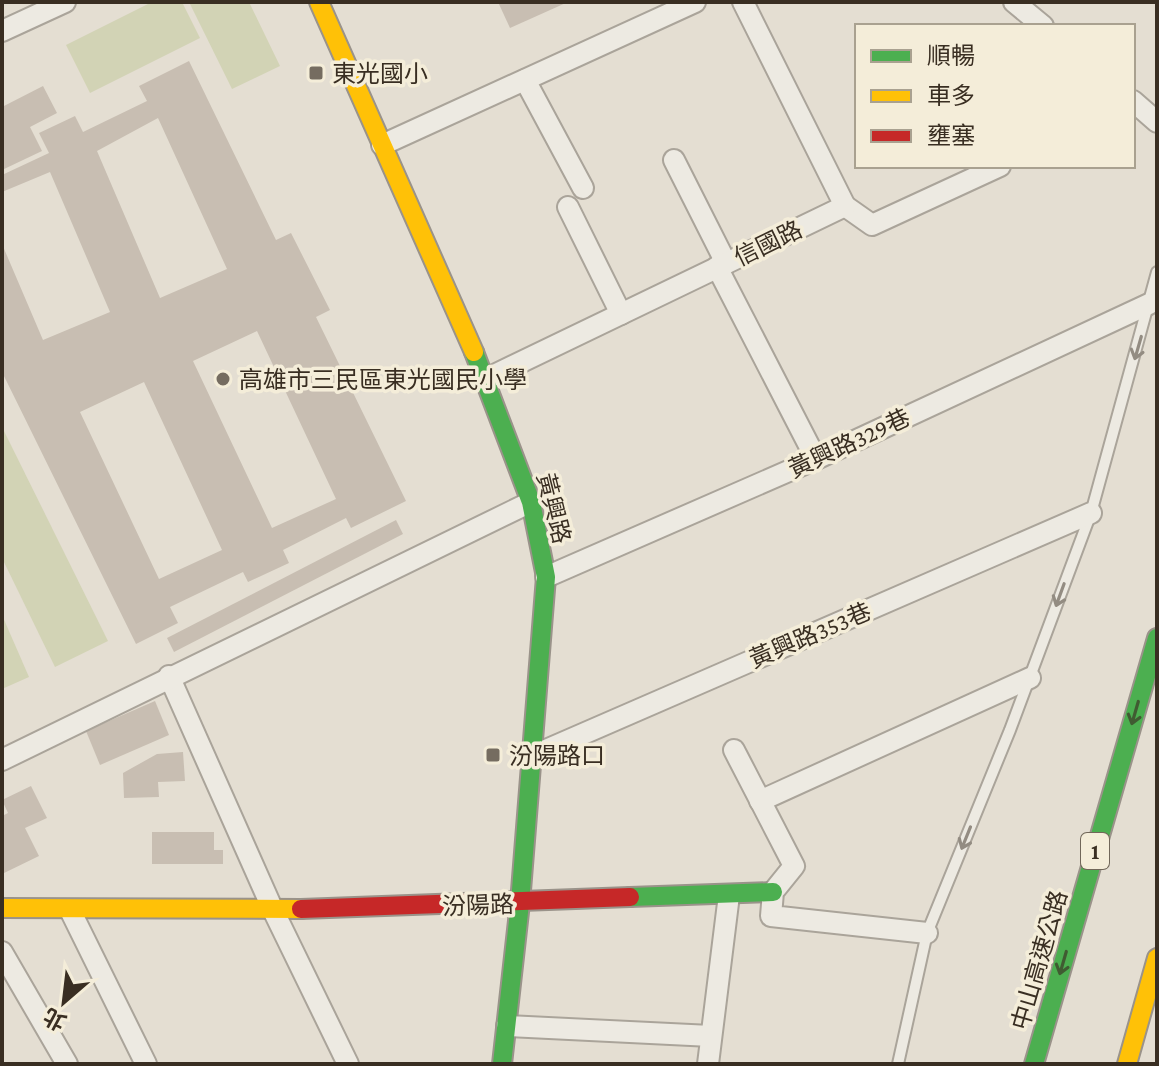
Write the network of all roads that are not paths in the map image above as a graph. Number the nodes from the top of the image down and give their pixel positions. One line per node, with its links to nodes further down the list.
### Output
1 (65, 2): 7 (street)
2 (319, 2): 11 (main road, 黃興路)
3 (695, 2): 8 (street)
4 (743, 2): 15 (street)
5 (1014, 2): 6 (street)
6 (1041, 24)
7 (2, 31)
8 (525, 80): 11 (street); 14 (street)
9 (1135, 104): 10 (street)
10 (1157, 122)
11 (382, 145): 21 (main road, 黃興路)
12 (674, 160): 17 (street)
13 (995, 168): 15 (street)
14 (583, 188)
15 (845, 206): 17 (street, 信國路)
16 (568, 207): 20 (street)
17 (722, 265): 20 (street, 信國路); 22 (street)
18 (1157, 272): 19 (lane)
19 (1149, 304): 22 (street, 黃興路329巷); 24 (lane, one-way to 24)
20 (621, 314): 21 (street, 信國路)
21 (486, 379): 23 (main road, 黃興路)
22 (816, 459): 25 (street, 黃興路329巷)
23 (531, 502): 25 (main road, 黃興路); 27 (street)
24 (1091, 513): 28 (lane, one-way to 28); 30 (street, 黃興路353巷)
25 (546, 577): 30 (main road, 黃興路)
26 (1157, 638): 50 (main road, 中山高速公路 / 1, one-way to 50)
27 (169, 676): 31 (street); 38 (street)
28 (1030, 678): 32 (street); 39 (lane, one-way to 39)
29 (734, 750): 32 (street)
30 (530, 757): 35 (main road, 黃興路)
31 (2, 760)
32 (760, 801): 33 (street)
33 (773, 892): 34 (main road, 汾陽路); 39 (street)
34 (729, 895): 35 (main road, 汾陽路); 43 (street)
35 (520, 903): 38 (main road, 汾陽路); 42 (main road, 黃興路)
36 (2, 908): 37 (main road, 汾陽路)
37 (70, 910): 38 (main road, 汾陽路); 45 (street)
38 (273, 910): 46 (street)
39 (927, 933): 49 (lane)
40 (2, 952): 44 (street)
41 (1157, 958): 51 (main road)
42 (507, 1026): 43 (street); 47 (main road, 黃興路)
43 (711, 1036): 48 (street)
44 (67, 1064)
45 (146, 1064)
46 (348, 1064)
47 (502, 1064)
48 (708, 1064)
49 (898, 1064)
50 (1034, 1064)
51 (1127, 1064)

